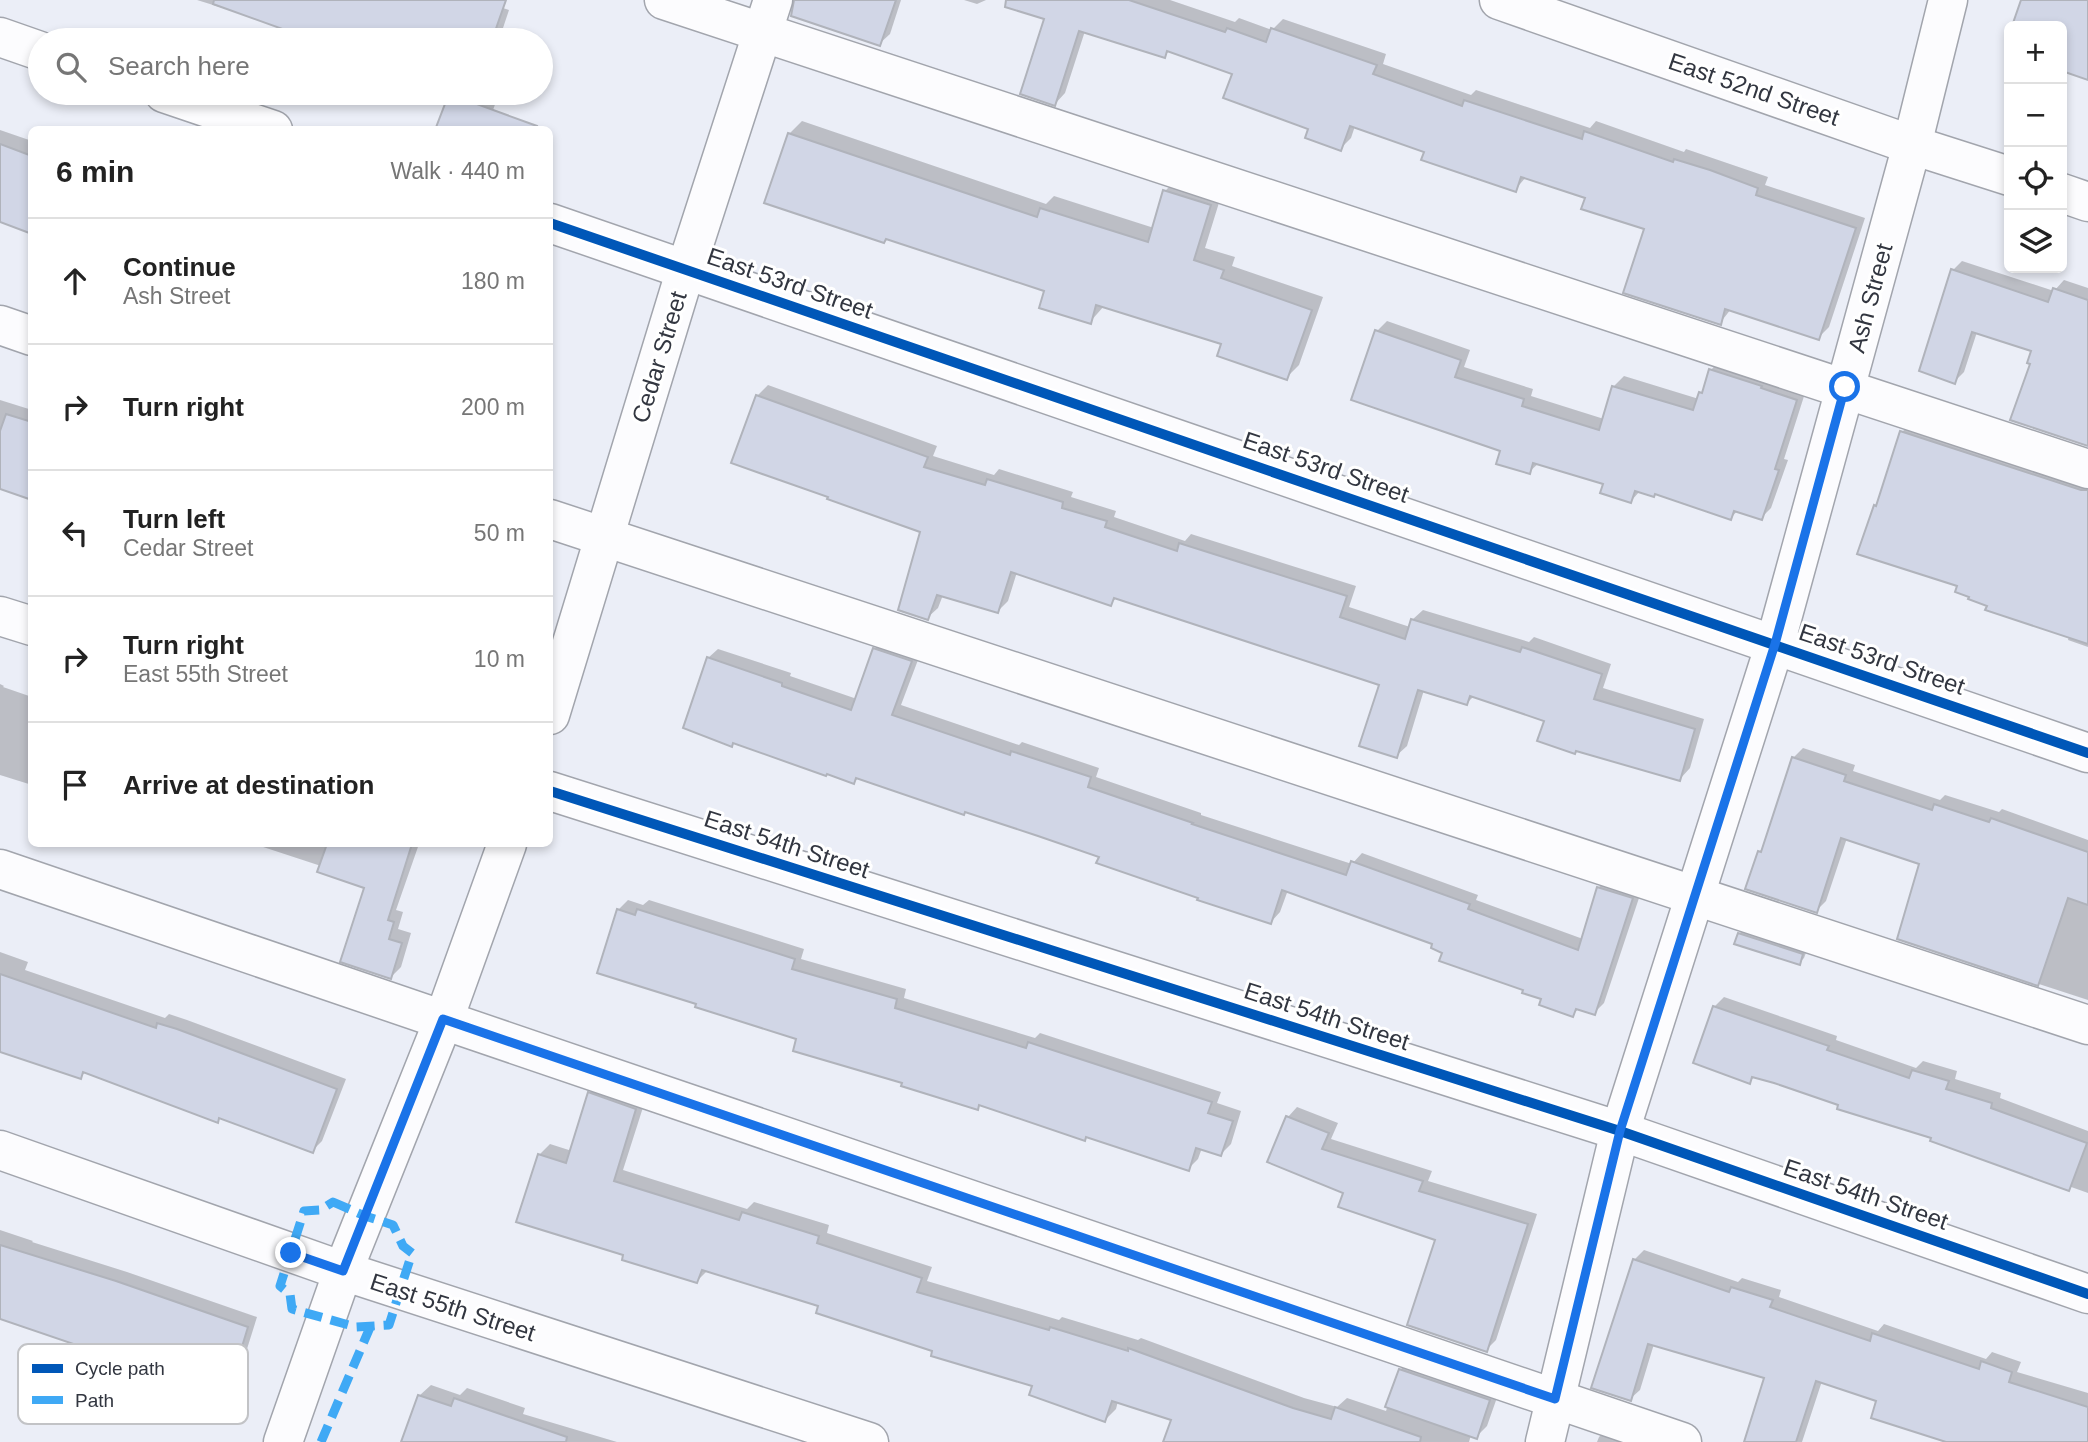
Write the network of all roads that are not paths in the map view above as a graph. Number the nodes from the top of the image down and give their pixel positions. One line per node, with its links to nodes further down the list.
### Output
1 (664, 0): 4 (street)
2 (1499, 0): 9 (street, East 52nd Street)
3 (1948, 0): 9 (street, Ash Street)
4 (767, 17): 14 (street, Cedar Street); 17 (street)
5 (0, 37): 6 (street)
6 (28, 47)
7 (199, 105): 8 (street)
8 (261, 126)
9 (1912, 145): 10 (street, East 52nd Street); 17 (street, Ash Street)
10 (2004, 174)
11 (2067, 196): 12 (street)
12 (2088, 202)
13 (553, 224): 14 (street, East 53rd Street)
14 (686, 269): 20 (street, Cedar Street); 23 (street, East 53rd Street)
15 (0, 325): 16 (street)
16 (28, 335)
17 (1845, 387): 18 (street); 23 (street, Ash Street)
18 (2088, 469)
19 (553, 520): 20 (street)
20 (604, 538): 24 (street, Cedar Street); 29 (street)
21 (0, 616): 22 (street)
22 (28, 625)
23 (1775, 644): 25 (street, East 53rd Street); 29 (street, Ash Street)
24 (553, 705)
25 (2088, 753)
26 (553, 792): 32 (street, East 54th Street)
27 (506, 847): 30 (street)
28 (0, 869): 30 (street)
29 (1695, 894): 31 (street); 32 (street, Ash Street)
30 (443, 1019): 34 (street); 36 (street)
31 (2088, 1024)
32 (1620, 1131): 35 (street, East 54th Street); 36 (street, Ash Street)
33 (0, 1150): 34 (street, East 55th Street)
34 (343, 1271): 37 (street); 38 (street, East 55th Street)
35 (2088, 1294)
36 (1555, 1399): 39 (street, Ash Street); 40 (street)
37 (283, 1442)
38 (869, 1442)
39 (1545, 1442)
40 (1682, 1442)

